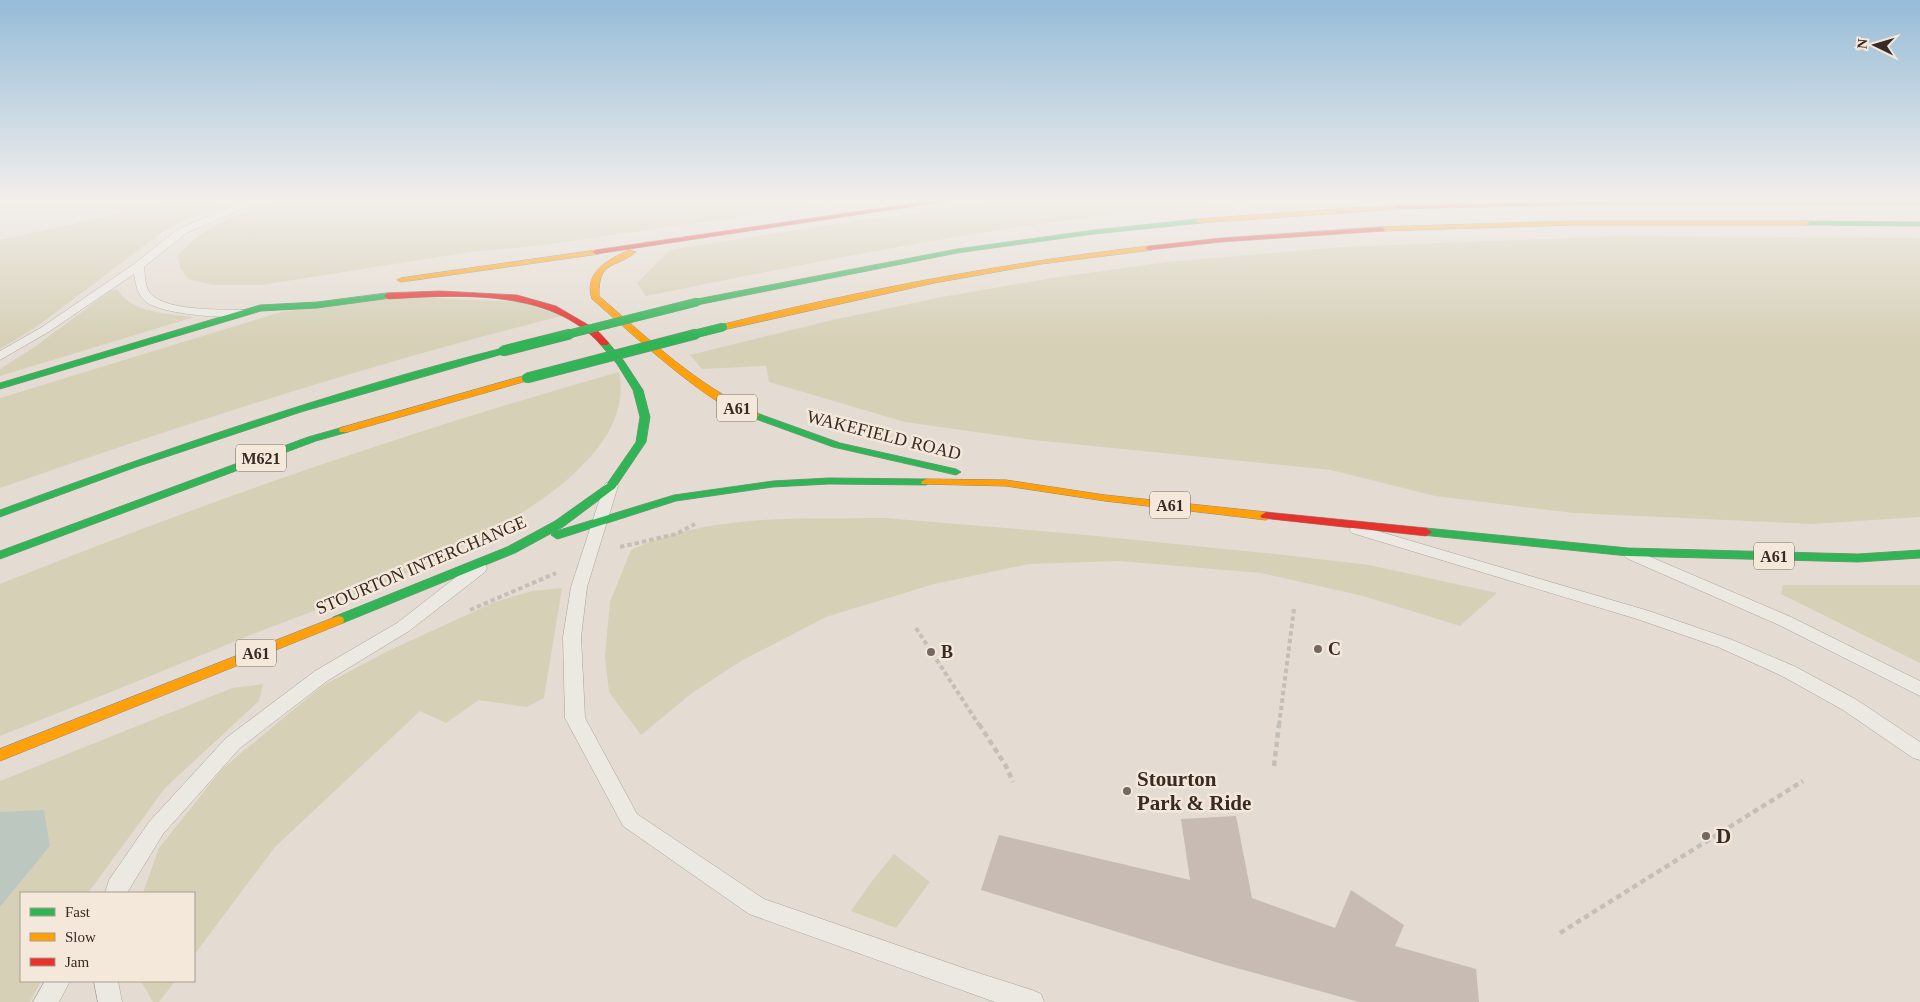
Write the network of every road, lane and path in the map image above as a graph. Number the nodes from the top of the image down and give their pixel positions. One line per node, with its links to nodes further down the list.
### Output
1 (163, 246): 6 (lane)
2 (631, 246): 7 (main road, WAKEFIELD ROAD / A61)
3 (650, 246): 13 (main road, WAKEFIELD ROAD / A61)
4 (994, 246): 15 (main road, M621, bridge)
5 (1183, 246): 21 (main road, M621, bridge)
6 (138, 266): 10 (lane); 11 (lane)
7 (392, 281)
8 (336, 290): 9 (main road, A61)
9 (260, 308): 10 (main road, STOURTON INTERCHANGE / A61); 14 (main road, STOURTON INTERCHANGE / A61)
10 (243, 313): 12 (main road, STOURTON INTERCHANGE / A61)
11 (0, 356)
12 (0, 386)
13 (1006, 483): 16 (main road, A61); 17 (main road, A61)
14 (612, 486): 16 (lane); 18 (main road, STOURTON INTERCHANGE / A61)
15 (0, 514)
16 (599, 521): 18 (main road, A61); 37 (lane)
17 (1334, 524): 19 (main road, A61); 26 (lane)
18 (511, 550): 22 (main road, STOURTON INTERCHANGE / A61)
19 (1628, 552): 20 (main road, A61); 25 (lane)
20 (1920, 554)
21 (0, 555)
22 (490, 559): 27 (main road, STOURTON INTERCHANGE / A61); 31 (lane)
23 (1294, 609): 28 (path)
24 (916, 628): 30 (path)
25 (1920, 689)
26 (1920, 752)
27 (0, 755)
28 (1274, 766)
29 (1802, 781): 32 (path)
30 (1014, 782)
31 (116, 891)
32 (1560, 933)
33 (57, 982): 35 (lane)
34 (106, 982): 36 (lane)
35 (45, 1002)
36 (110, 1002)
37 (1032, 1002)

